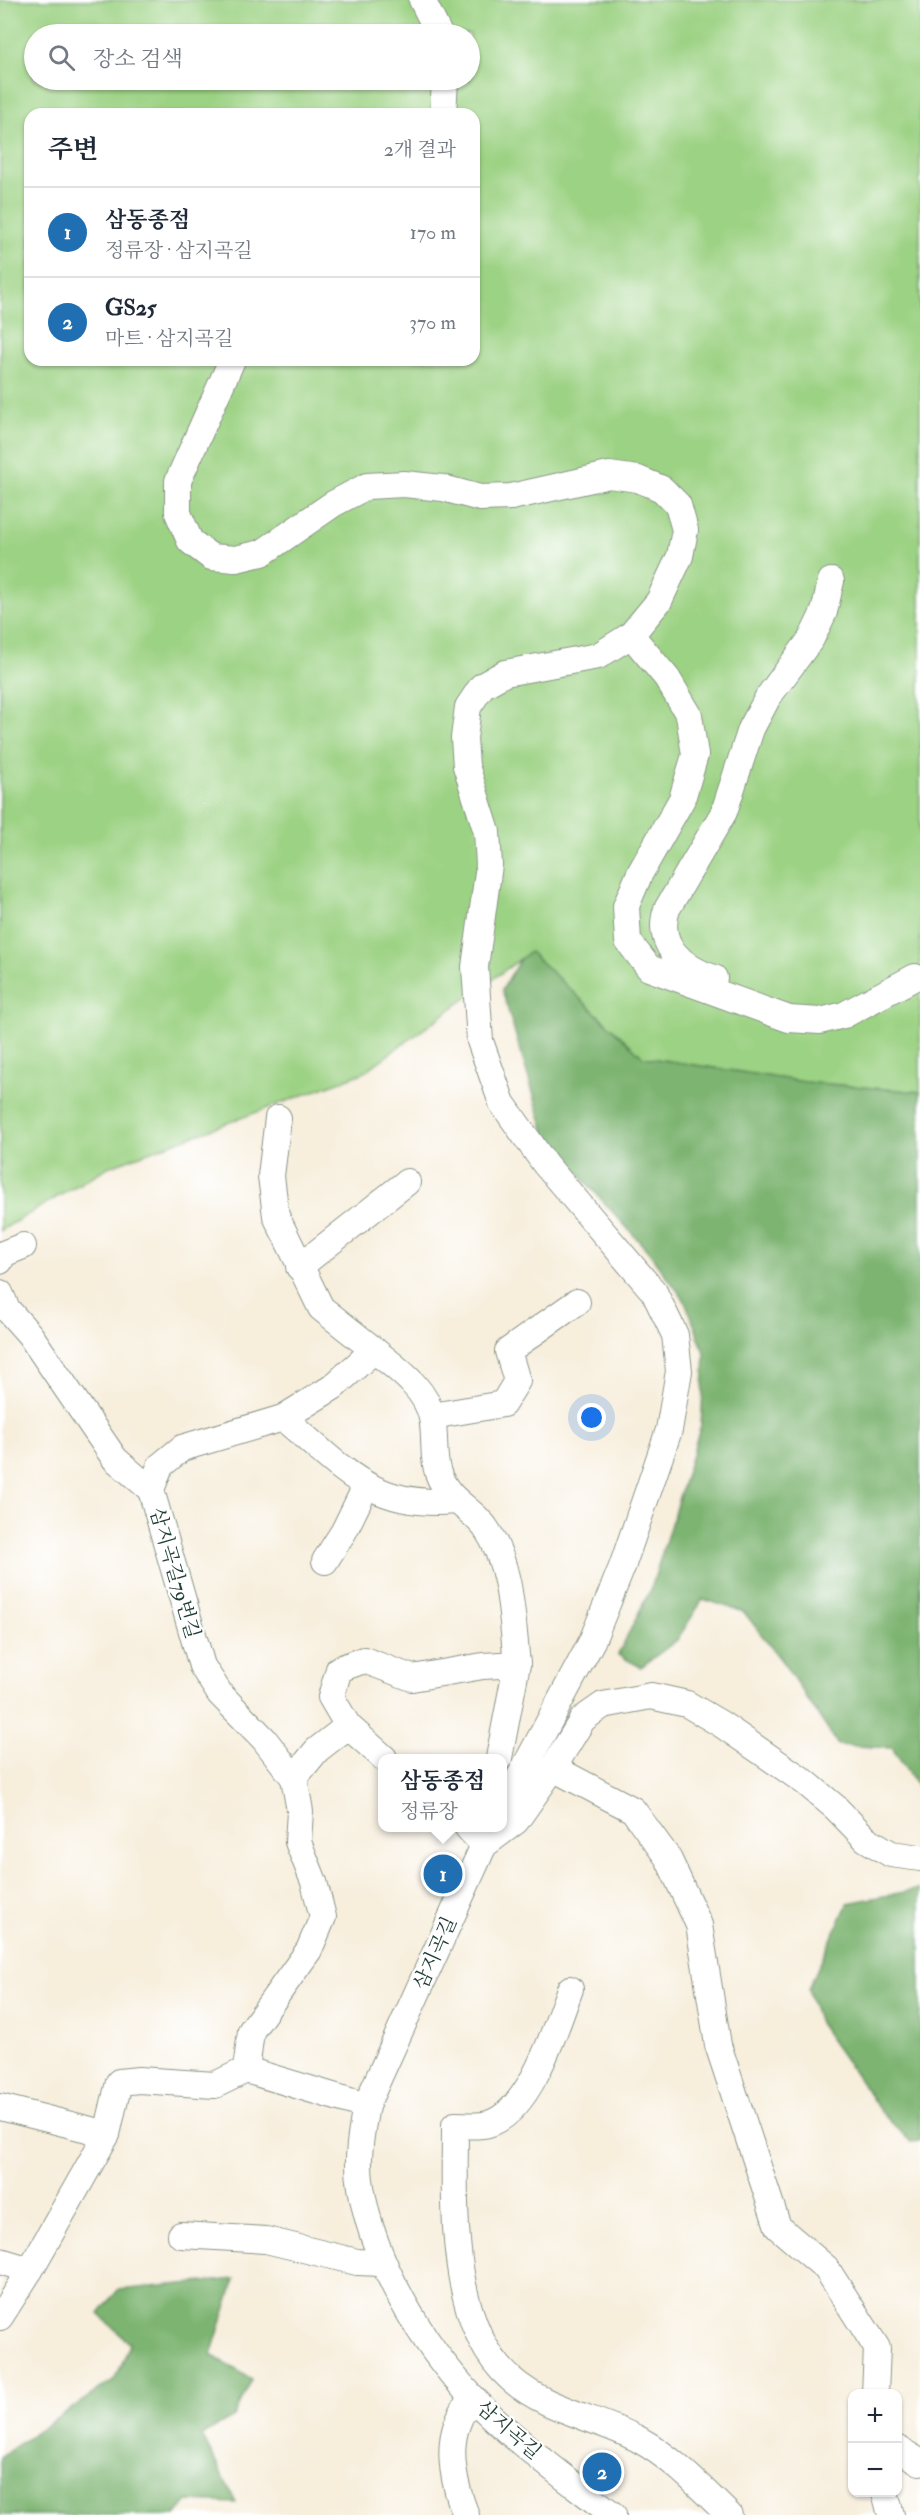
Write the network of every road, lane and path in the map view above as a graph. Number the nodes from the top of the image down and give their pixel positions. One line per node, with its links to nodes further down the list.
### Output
1 (422, 0): 2 (street)
2 (434, 24)
3 (444, 90): 4 (street)
4 (443, 108)
5 (229, 366): 7 (street)
6 (831, 581): 9 (street)
7 (631, 635): 9 (street); 30 (street)
8 (915, 977): 9 (street)
9 (789, 1019)
10 (278, 1118): 14 (street)
11 (408, 1182): 14 (street)
12 (23, 1246): 13 (street)
13 (0, 1261)
14 (299, 1267): 17 (street)
15 (0, 1293): 21 (street)
16 (577, 1302): 18 (street)
17 (374, 1350): 18 (street); 19 (street, 삼지곡길79번길)
18 (432, 1416): 22 (street)
19 (283, 1418): 20 (street); 21 (street, 삼지곡길79번길)
20 (366, 1486): 22 (street); 23 (street)
21 (151, 1490): 29 (street, 삼지곡길79번길)
22 (454, 1501): 24 (street)
23 (325, 1561)
24 (518, 1664): 25 (street); 27 (street)
25 (348, 1726): 26 (street); 29 (street)
26 (380, 1754)
27 (500, 1754)
28 (553, 1768): 31 (street, 삼지곡길); 33 (street, 삼지곡길); 44 (street)
29 (294, 1778): 35 (street, 삼지곡길79번길)
30 (507, 1800)
31 (507, 1824)
32 (483, 1832): 36 (street, 삼지곡길)
33 (920, 1858)
34 (570, 1989): 51 (street)
35 (246, 2070): 36 (street); 38 (street)
36 (366, 2106): 41 (street, 삼지곡길)
37 (0, 2107): 38 (street)
38 (106, 2134): 42 (street)
39 (181, 2235): 41 (street)
40 (0, 2261): 42 (street)
41 (382, 2263): 45 (street, 삼지곡길)
42 (30, 2270): 43 (street)
43 (0, 2317)
44 (875, 2389)
45 (472, 2397): 49 (street); 50 (street, 삼지곡길)
46 (902, 2452): 47 (street)
47 (920, 2462)
48 (886, 2497): 52 (street)
49 (466, 2515)
50 (613, 2515)
51 (729, 2515)
52 (891, 2515)

